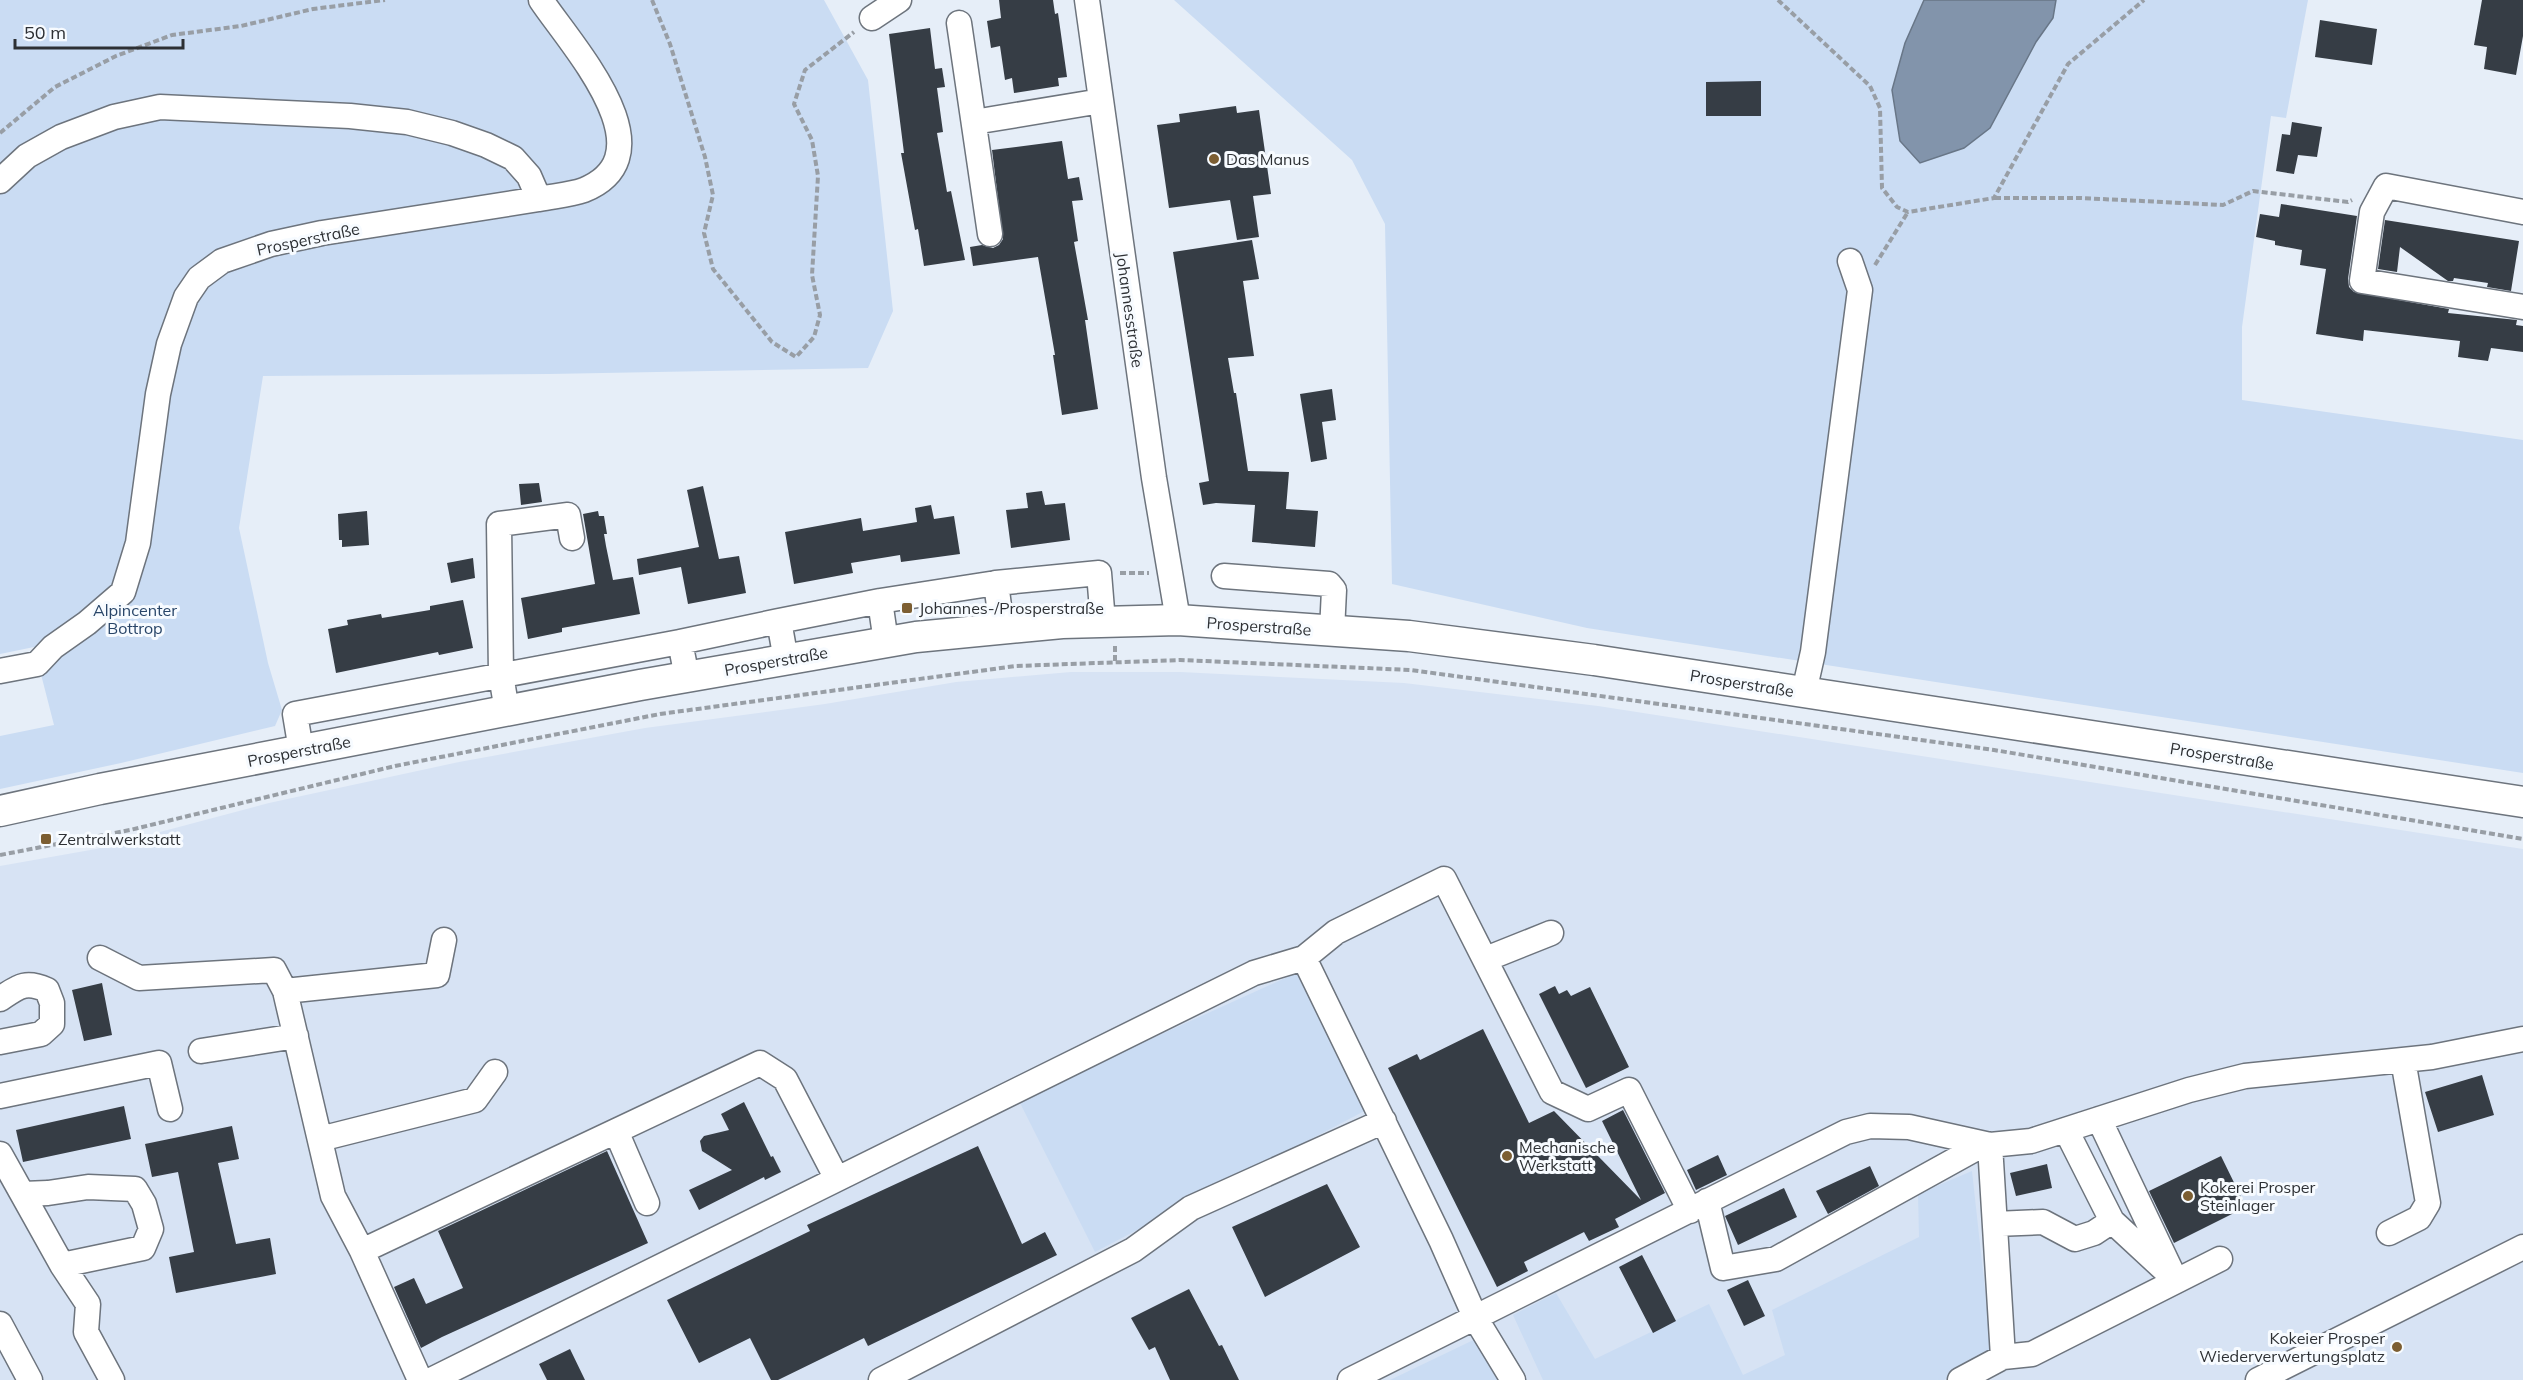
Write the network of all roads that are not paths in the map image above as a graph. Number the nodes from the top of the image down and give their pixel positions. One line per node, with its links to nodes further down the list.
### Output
1 (541, 0): 9 (street, Prosperstraße)
2 (898, 0): 4 (street)
3 (1088, 0): 6 (street, Johannesstraße)
4 (872, 18)
5 (959, 23): 7 (street)
6 (1101, 100): 7 (street); 18 (street, Johannesstraße)
7 (974, 122): 11 (street)
8 (0, 181): 9 (street)
9 (539, 199): 26 (street, Prosperstraße)
10 (2523, 212): 13 (street)
11 (990, 234)
12 (1850, 261): 29 (street)
13 (2523, 307)
14 (572, 538): 27 (street)
15 (1224, 576): 22 (street)
16 (996, 584): 17 (street); 20 (street); 21 (street)
17 (880, 601): 19 (street); 24 (street)
18 (1178, 620): 20 (main road, Prosperstraße); 22 (main road, Prosperstraße)
19 (779, 621): 23 (street); 25 (street)
20 (1103, 622): 21 (main road, Prosperstraße)
21 (1002, 629): 24 (main road, Prosperstraße)
22 (1332, 631): 29 (main road, Prosperstraße)
23 (680, 642): 27 (street); 28 (street)
24 (886, 642): 25 (main road, Prosperstraße)
25 (786, 660): 28 (main road, Prosperstraße)
26 (0, 671)
27 (501, 675): 30 (street); 31 (street)
28 (687, 677): 30 (main road, Prosperstraße)
29 (1804, 692): 32 (main road, Prosperstraße)
30 (507, 711): 31 (main road, Prosperstraße)
31 (301, 750): 33 (main road, Prosperstraße)
32 (2523, 802)
33 (0, 811)
34 (1551, 933): 38 (street)
35 (444, 940): 39 (street)
36 (100, 958): 39 (street)
37 (1304, 958): 38 (street); 50 (street); 56 (street)
38 (1486, 959): 59 (street)
39 (285, 991): 41 (street)
40 (0, 999): 43 (street)
41 (296, 1036): 44 (street); 53 (street)
42 (2523, 1039): 45 (street)
43 (0, 1042)
44 (201, 1051)
45 (2403, 1060): 49 (street); 62 (street)
46 (495, 1072): 53 (street)
47 (0, 1096): 48 (street)
48 (170, 1109)
49 (2099, 1119): 51 (street); 67 (street)
50 (1384, 1122): 68 (street); 75 (street)
51 (2066, 1130): 54 (street); 60 (street)
52 (616, 1131): 56 (street); 58 (street); 64 (street)
53 (320, 1139): 64 (street)
54 (1987, 1145): 59 (street); 59 (street); 61 (street)
55 (0, 1154): 57 (street)
56 (837, 1179): 74 (street)
57 (22, 1194): 66 (street); 66 (street)
58 (648, 1203)
59 (1698, 1206): 68 (street)
60 (2112, 1221): 61 (street); 67 (street)
61 (1995, 1224): 70 (street)
62 (2389, 1233)
63 (2523, 1246): 79 (street)
64 (362, 1251): 73 (street)
65 (2220, 1259): 67 (street)
66 (62, 1265): 72 (street)
67 (2176, 1281): 70 (street)
68 (1476, 1319): 76 (street); 77 (street)
69 (1, 1329): 71 (street)
70 (2003, 1357): 78 (street)
71 (30, 1380)
72 (112, 1380)
73 (420, 1380)
74 (431, 1380)
75 (881, 1380)
76 (1350, 1380)
77 (1513, 1380)
78 (1960, 1380)
79 (2258, 1380)

